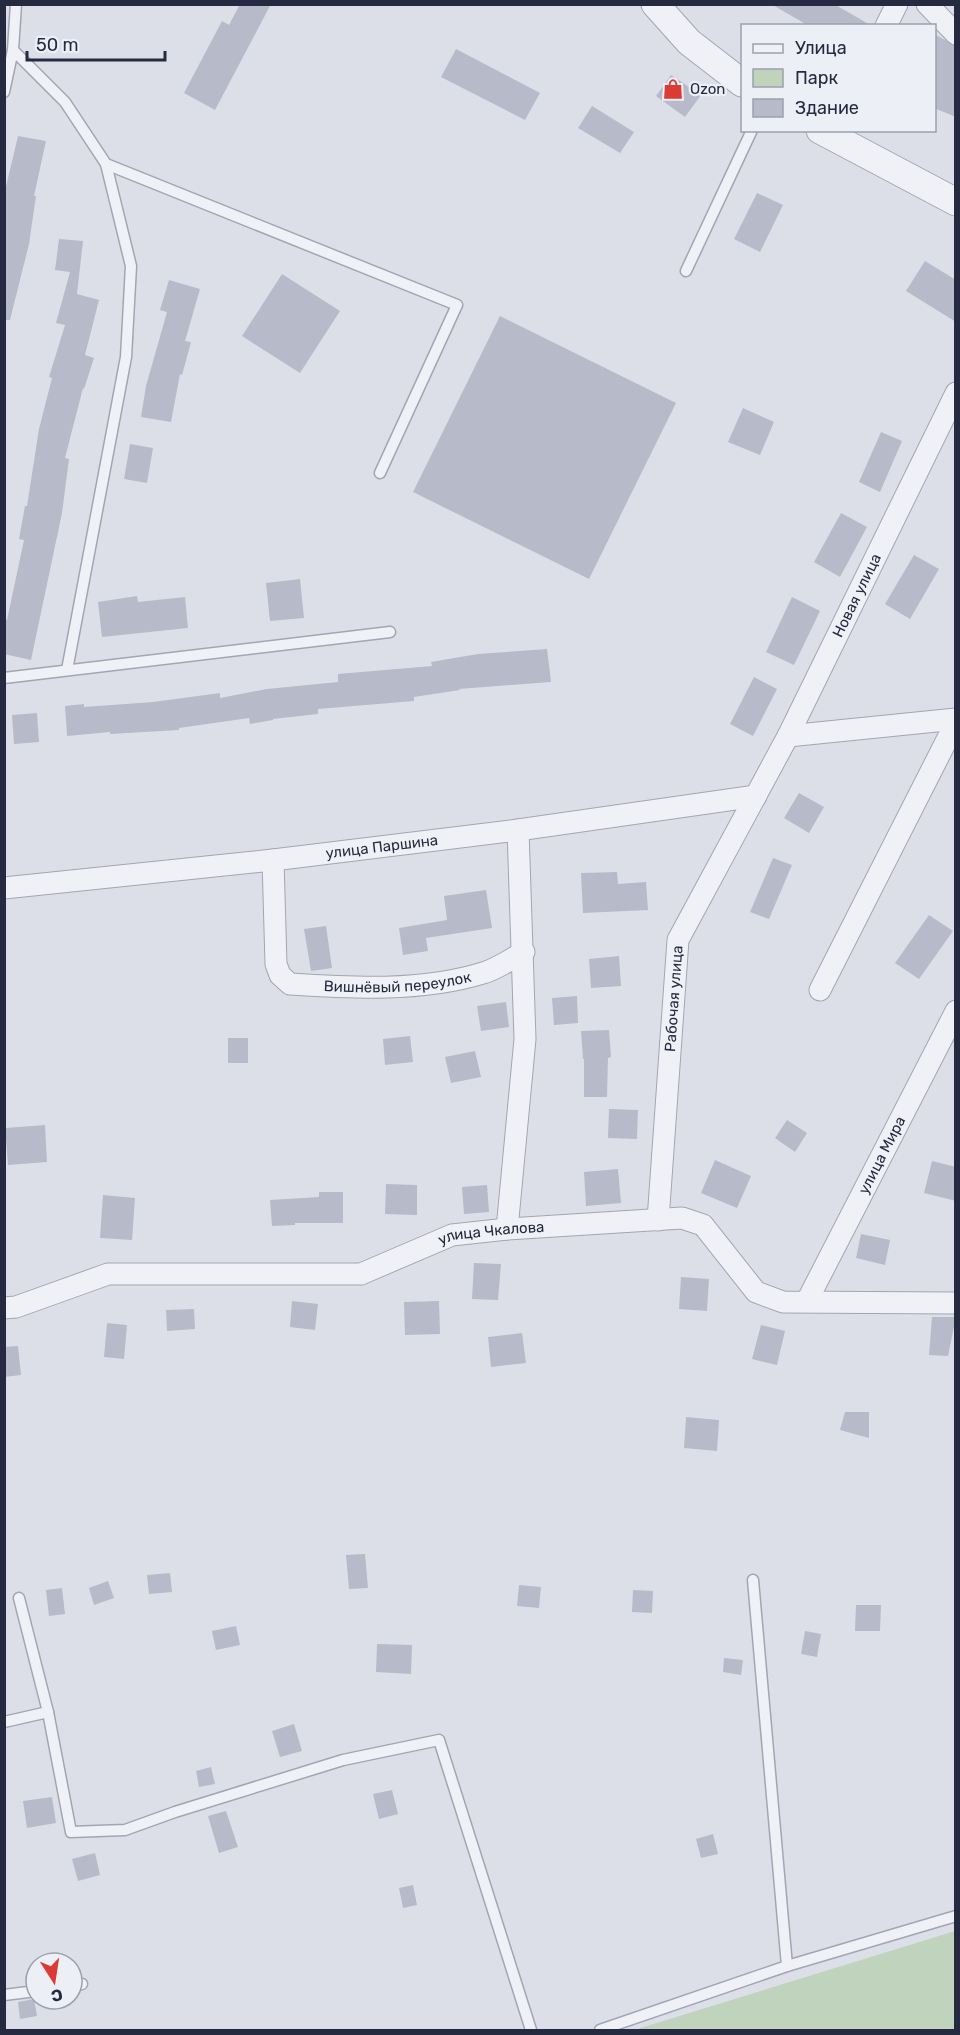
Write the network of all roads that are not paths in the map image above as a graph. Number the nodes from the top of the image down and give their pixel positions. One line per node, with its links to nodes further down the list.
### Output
1 (16, 4): 7 (lane)
2 (655, 4): 8 (street)
3 (897, 4): 5 (street)
4 (927, 4): 6 (street)
5 (887, 24)
6 (956, 34)
7 (13, 51): 9 (lane); 12 (lane)
8 (741, 82)
9 (4, 92)
10 (751, 132): 14 (lane)
11 (824, 132): 13 (street)
12 (106, 164): 16 (lane); 18 (lane)
13 (956, 202)
14 (686, 271)
15 (956, 393): 21 (street, Новая улица)
16 (380, 473)
17 (390, 632): 18 (lane)
18 (67, 670): 19 (lane)
19 (4, 678)
20 (956, 721): 21 (street); 27 (street)
21 (788, 736): 22 (street, Новая улица)
22 (756, 796): 23 (street, улица Паршина); 29 (street, Рабочая улица)
23 (519, 830): 24 (street, улица Паршина); 26 (street)
24 (273, 860): 25 (street, улица Паршина); 26 (street, Вишнёвый переулок)
25 (4, 888)
26 (524, 952): 30 (street)
27 (819, 990)
28 (956, 1011): 31 (street, улица Мира)
29 (658, 1220): 30 (street, улица Чкалова); 31 (street, улица Чкалова)
30 (507, 1228): 33 (street, улица Чкалова)
31 (807, 1301): 32 (street, улица Чкалова)
32 (956, 1303)
33 (4, 1308)
34 (753, 1580): 39 (lane)
35 (19, 1598): 36 (lane)
36 (48, 1712): 37 (lane); 42 (lane)
37 (4, 1722)
38 (956, 1916): 39 (lane)
39 (787, 1966): 43 (lane)
40 (24, 1992): 41 (lane)
41 (4, 1995)
42 (531, 2031)
43 (600, 2031)

